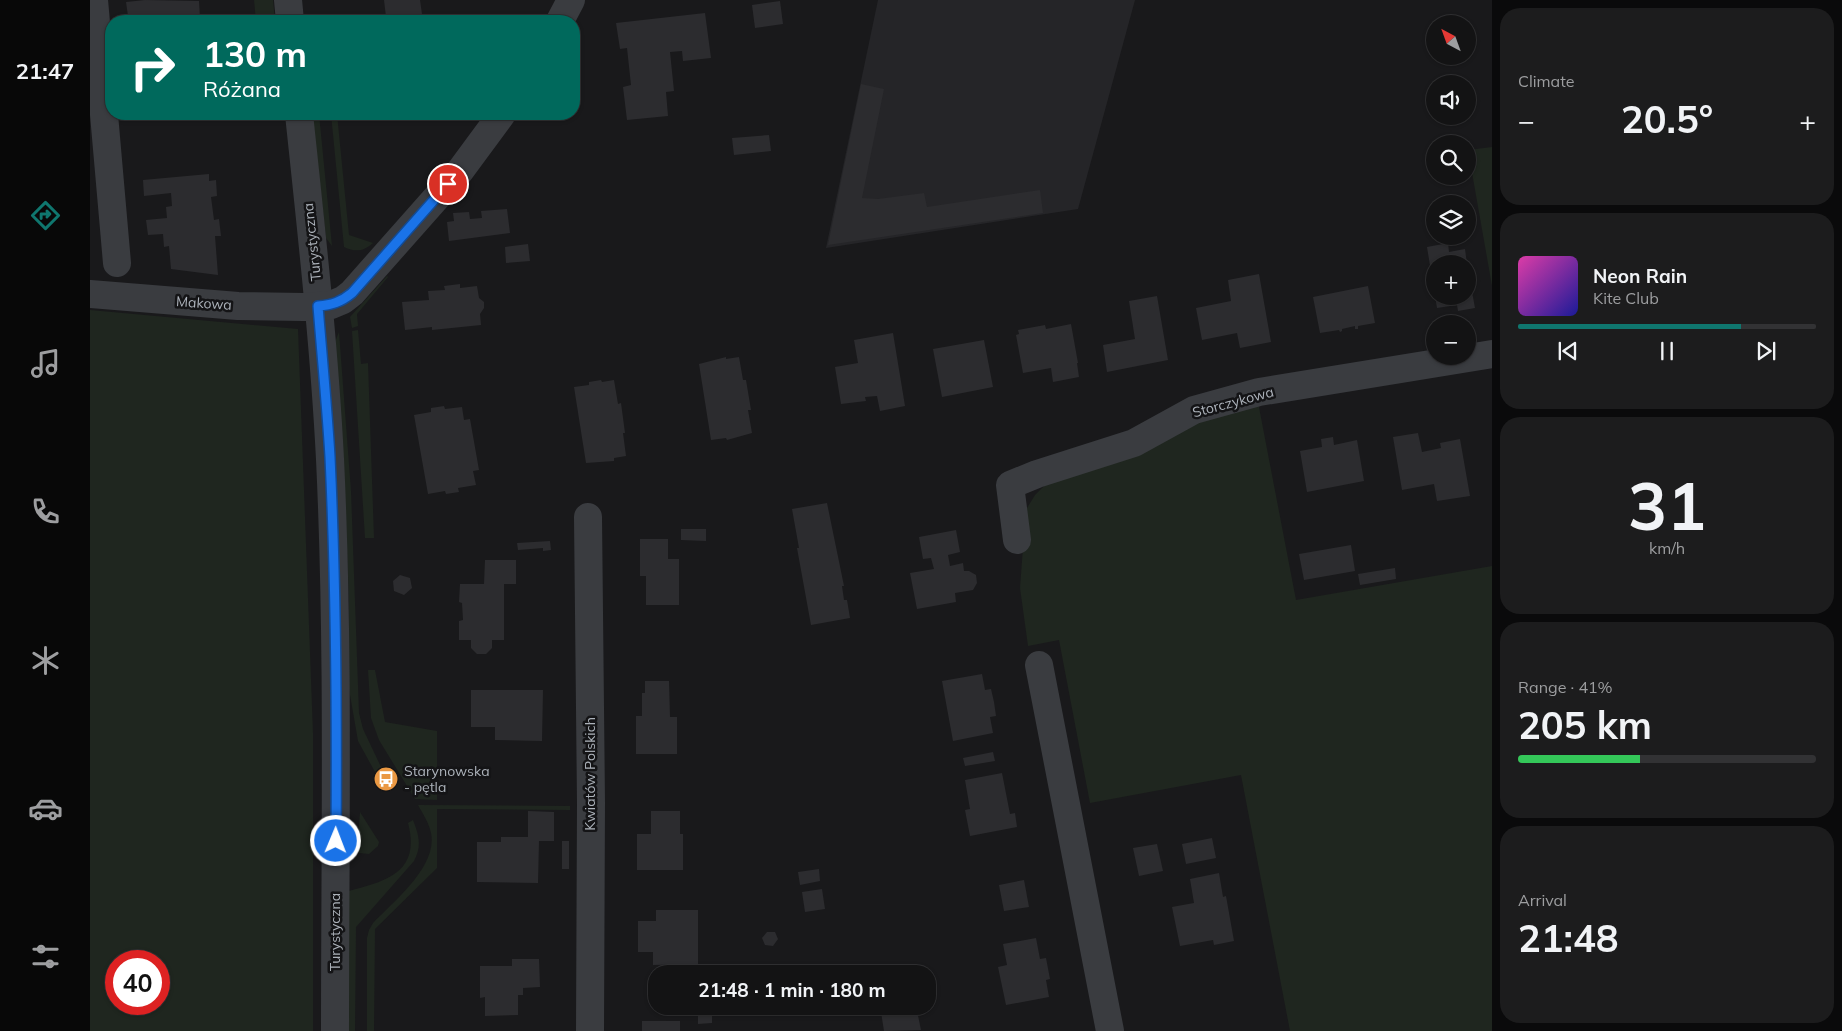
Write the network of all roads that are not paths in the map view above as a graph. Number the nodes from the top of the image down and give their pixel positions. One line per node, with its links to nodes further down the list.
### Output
1 (94, 0): 6 (street)
2 (288, 0): 4 (street)
3 (571, 0): 5 (street)
4 (289, 15)
5 (563, 15)
6 (105, 104)
7 (106, 120): 10 (street)
8 (300, 120): 12 (street, Turystyczna)
9 (498, 120): 12 (street, Makowa)
10 (118, 263)
11 (90, 294): 12 (street, Makowa)
12 (318, 306): 17 (street, Turystyczna)
13 (1492, 354): 15 (street, Storczykowa)
14 (588, 518): 18 (street, Kwiatów Polskich)
15 (1017, 540)
16 (1039, 665): 19 (street)
17 (334, 1031)
18 (590, 1031)
19 (1110, 1031)

